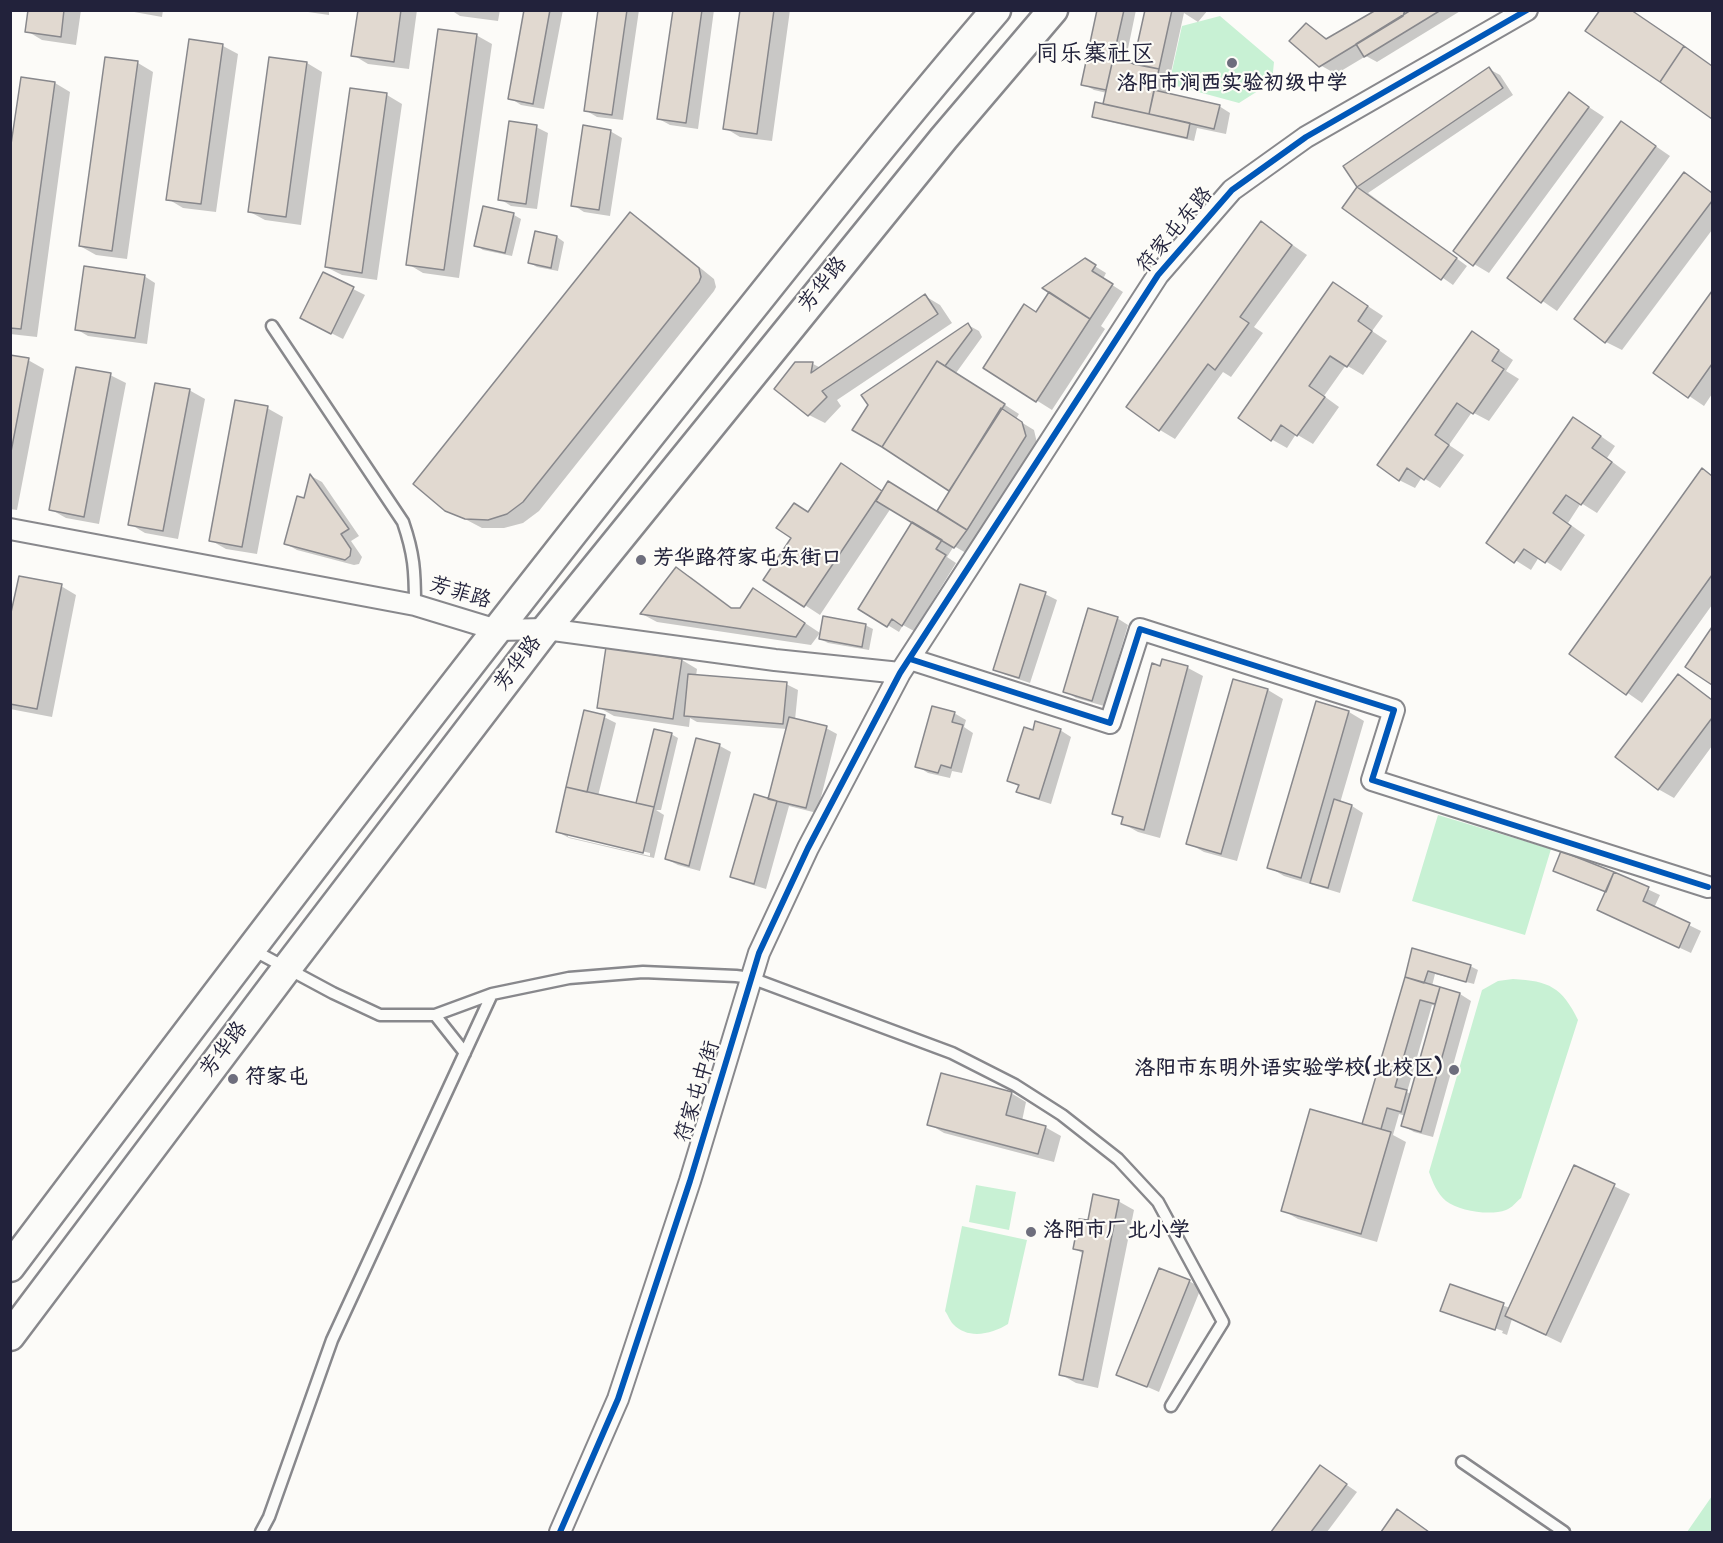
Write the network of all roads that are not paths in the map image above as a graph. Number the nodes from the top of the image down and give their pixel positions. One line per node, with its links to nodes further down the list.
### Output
1 (996, 10): 8 (main road, 芳华路)
2 (1053, 10): 7 (main road, 芳华路)
3 (1527, 10): 9 (street, 符家屯东路)
4 (272, 326): 6 (lane)
5 (10, 529): 6 (street, 芳菲路)
6 (415, 604): 8 (street, 芳菲路)
7 (546, 629): 8 (street, 芳菲路); 9 (street, 芳菲路); 12 (main road, 芳华路)
8 (497, 630): 11 (main road, 芳华路)
9 (905, 666): 10 (street, 芳菲路); 13 (street, 符家屯中街)
10 (1710, 889)
11 (250, 948): 12 (lane); 17 (main road, 芳华路)
12 (287, 968): 15 (lane); 18 (main road, 芳华路)
13 (751, 978): 14 (lane); 19 (lane); 22 (street, 符家屯中街)
14 (492, 994): 15 (lane); 16 (lane)
15 (435, 1015): 16 (lane)
16 (465, 1053): 21 (lane)
17 (10, 1267)
18 (10, 1336)
19 (1171, 1406)
20 (1462, 1462): 23 (lane)
21 (261, 1533)
22 (560, 1533)
23 (1564, 1533)

